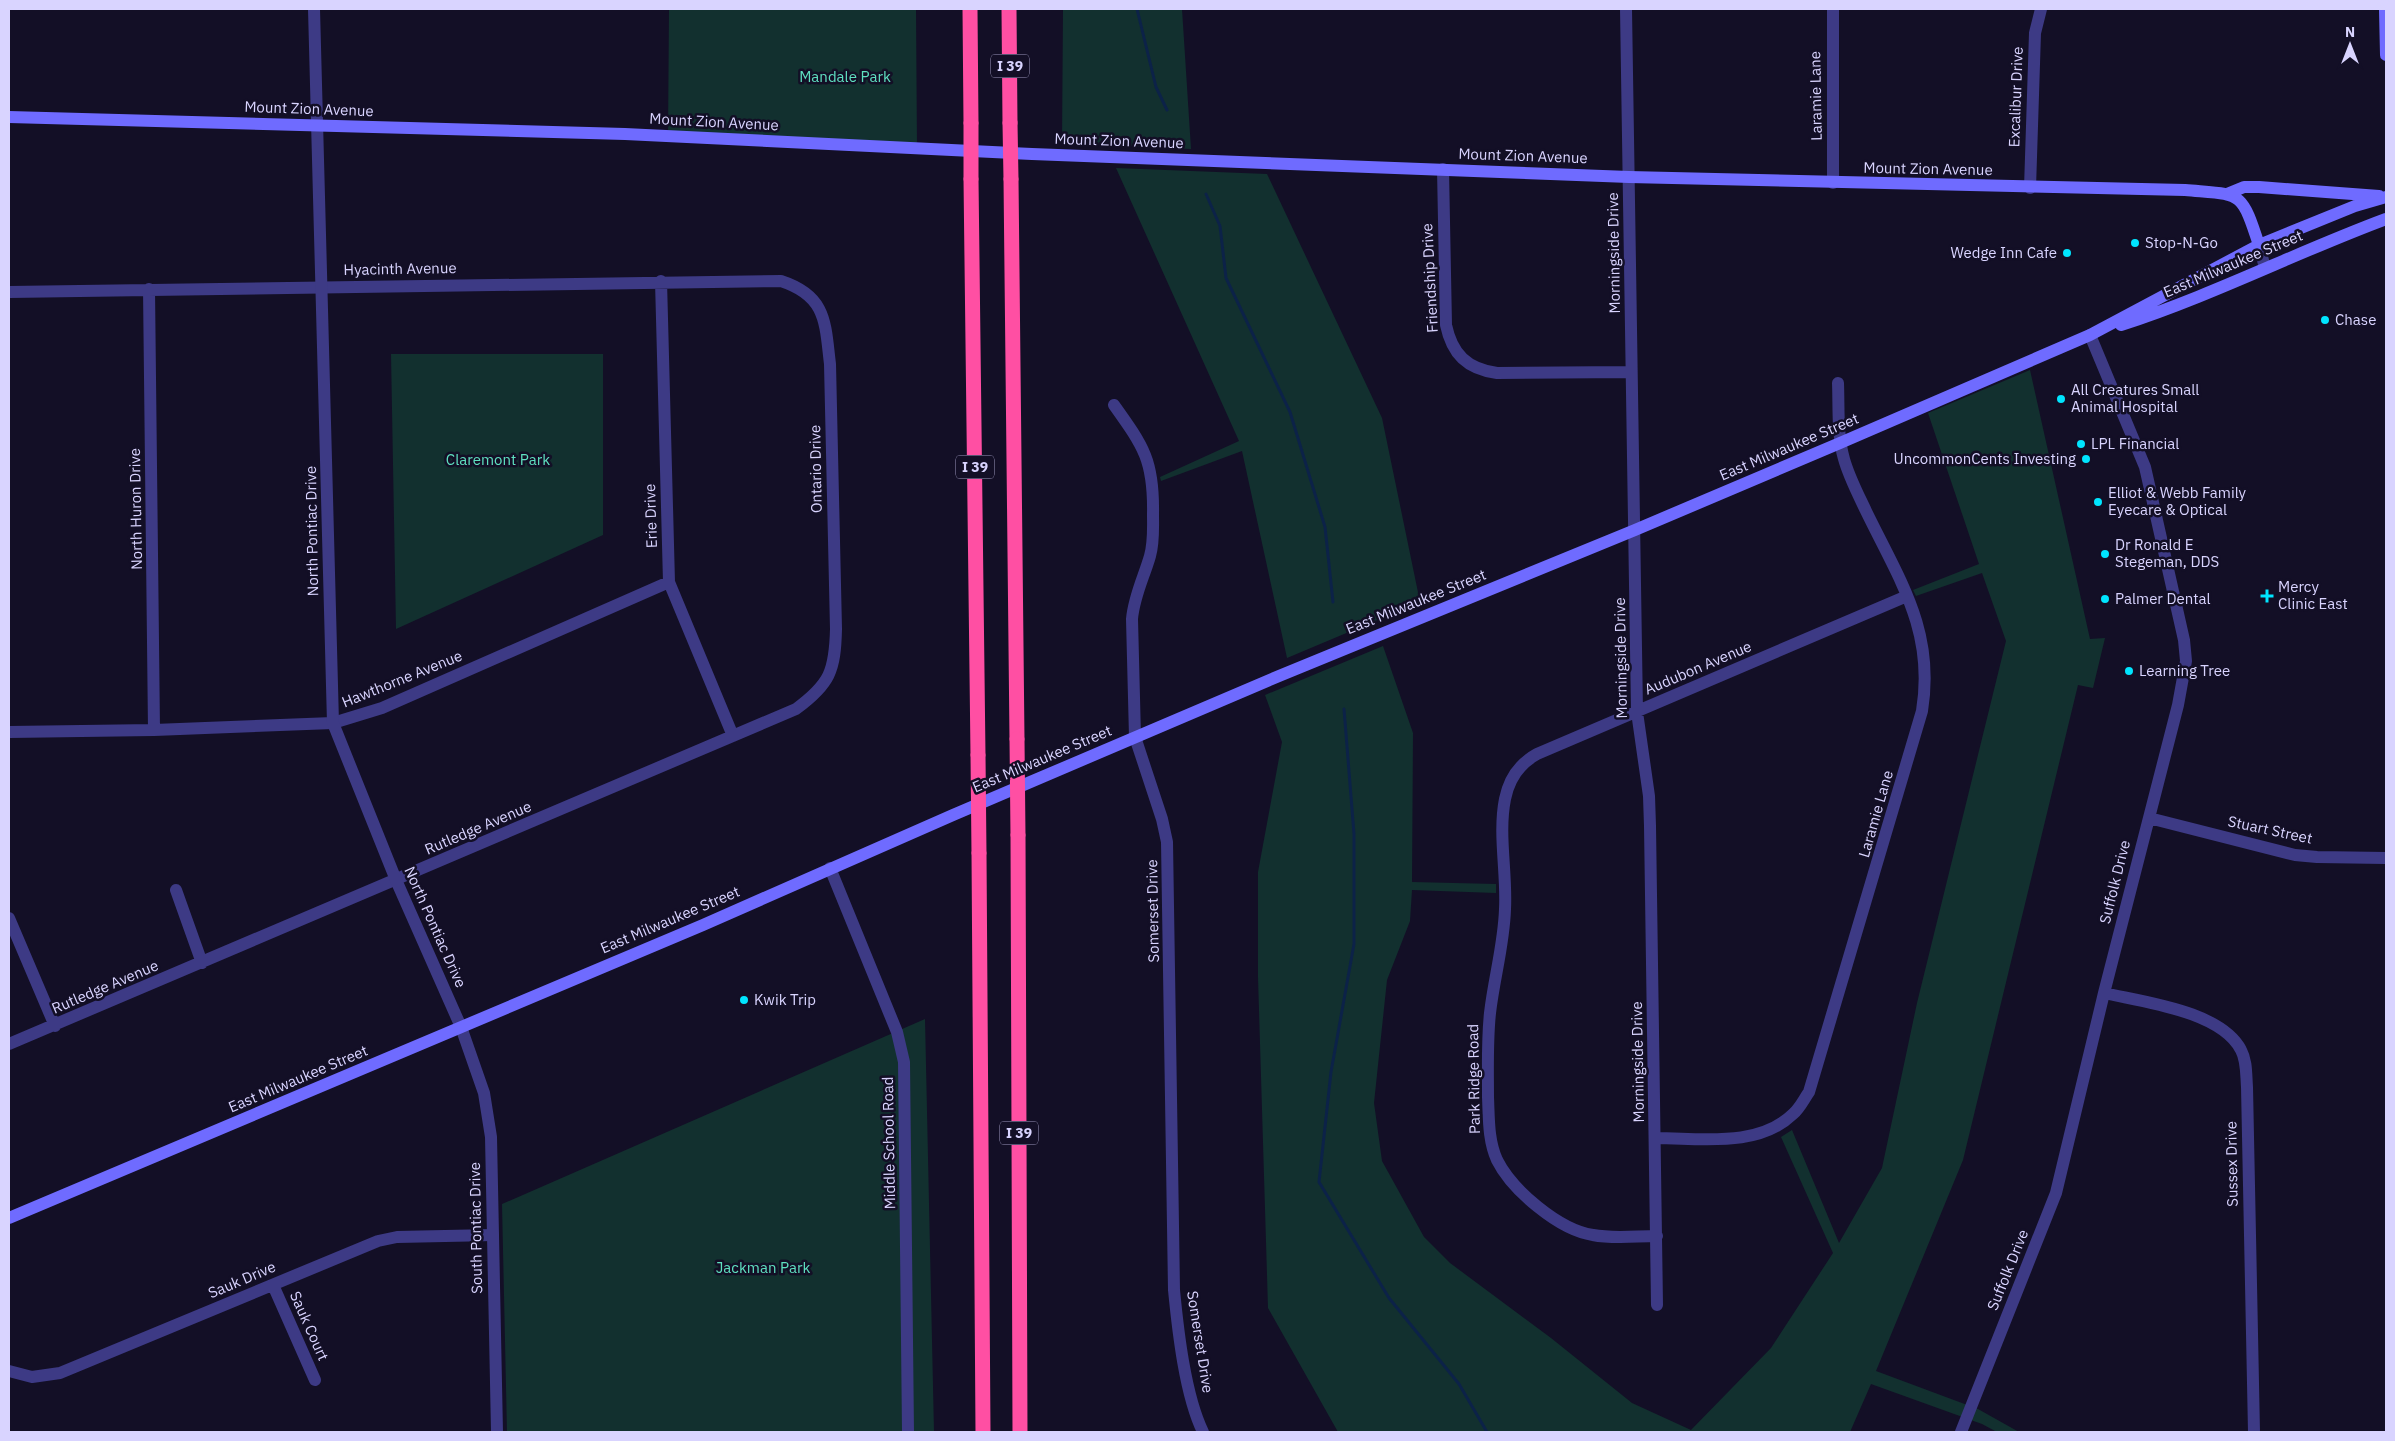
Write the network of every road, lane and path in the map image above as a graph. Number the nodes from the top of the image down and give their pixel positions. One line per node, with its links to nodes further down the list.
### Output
1 (314, 9): 10 (street, North Pontiac Drive)
2 (970, 9): 62 (highway, I 39, bridge)
3 (1009, 9): 63 (highway, I 39, bridge)
4 (1626, 9): 12 (street, Morningside Drive)
5 (1833, 9): 13 (street, Laramie Lane)
6 (2041, 9): 14 (street, Excalibur Drive)
7 (2385, 9): 8 (main road)
8 (2386, 55)
9 (9, 117): 10 (main road, Mount Zion Avenue)
10 (318, 126): 11 (main road, Mount Zion Avenue); 22 (street, North Pontiac Drive)
11 (1443, 169): 12 (main road, Mount Zion Avenue); 26 (street, Friendship Drive)
12 (1629, 177): 13 (main road, Mount Zion Avenue); 26 (street, Morningside Drive)
13 (1833, 184): 14 (main road, Mount Zion Avenue)
14 (2030, 188): 15 (main road, Mount Zion Avenue)
15 (2227, 194): 16 (main road, Mount Zion Avenue); 18 (main road)
16 (2386, 197): 18 (main road, East Milwaukee Street)
17 (2386, 219): 19 (main road, East Milwaukee Street)
18 (2259, 245): 19 (street); 25 (main road, East Milwaukee Street)
19 (2265, 268): 25 (main road, East Milwaukee Street)
20 (661, 281): 21 (street, Hyacinth Avenue); 22 (street, Hyacinth Avenue); 31 (street, Erie Drive)
21 (792, 285): 33 (street, Ontario Drive)
22 (323, 287): 23 (street, Hyacinth Avenue); 35 (street, North Pontiac Drive)
23 (150, 289): 24 (street, Hyacinth Avenue); 36 (street, North Huron Drive)
24 (9, 292)
25 (2090, 336): 29 (main road, East Milwaukee Street); 41 (street, Suffolk Drive)
26 (1631, 372): 30 (street, Morningside Drive)
27 (1838, 383): 29 (street, Laramie Lane)
28 (1114, 405): 39 (street, Somerset Drive)
29 (1840, 443): 30 (main road, East Milwaukee Street); 32 (street, Laramie Lane)
30 (1635, 530): 34 (street, Morningside Drive); 39 (main road, East Milwaukee Street)
31 (669, 582): 35 (street, Hawthorne Avenue); 38 (street, Erie Drive)
32 (1907, 596): 34 (street, Audubon Avenue); 52 (street, Laramie Lane)
33 (832, 667): 38 (street, Rutledge Avenue)
34 (1637, 712): 40 (street, Audubon Avenue); 52 (street, Morningside Drive)
35 (333, 723): 36 (street, Hawthorne Avenue); 44 (street, North Pontiac Drive)
36 (154, 730): 37 (street, Hawthorne Avenue)
37 (9, 732)
38 (733, 736): 44 (street, Rutledge Avenue)
39 (1135, 737): 43 (main road, East Milwaukee Street); 64 (street, Somerset Drive)
40 (1504, 809): 55 (street, Park Ridge Road)
41 (2148, 818): 42 (street, Stuart Street); 48 (street, Suffolk Drive)
42 (2386, 858)
43 (830, 868): 50 (main road, East Milwaukee Street); 61 (street, Middle School Road)
44 (396, 880): 47 (street, Rutledge Avenue); 50 (street, North Pontiac Drive)
45 (176, 890): 47 (street)
46 (9, 918): 49 (street)
47 (202, 963): 49 (street, Rutledge Avenue)
48 (2104, 993): 65 (street, Suffolk Drive); 66 (street, Sussex Drive)
49 (55, 1026): 51 (street, Rutledge Avenue)
50 (461, 1027): 53 (main road, East Milwaukee Street); 54 (street, South Pontiac Drive)
51 (9, 1044)
52 (1656, 1138): 55 (street, Morningside Drive)
53 (9, 1218)
54 (493, 1235): 56 (street, Sauk Drive); 60 (street, South Pontiac Drive)
55 (1657, 1236): 57 (street, Morningside Drive)
56 (273, 1285): 58 (street, Sauk Drive); 59 (street, Sauk Court)
57 (1657, 1306)
58 (9, 1371)
59 (315, 1380)
60 (497, 1432)
61 (908, 1432)
62 (983, 1432)
63 (1020, 1432)
64 (1203, 1432)
65 (1961, 1432)
66 (2254, 1432)

